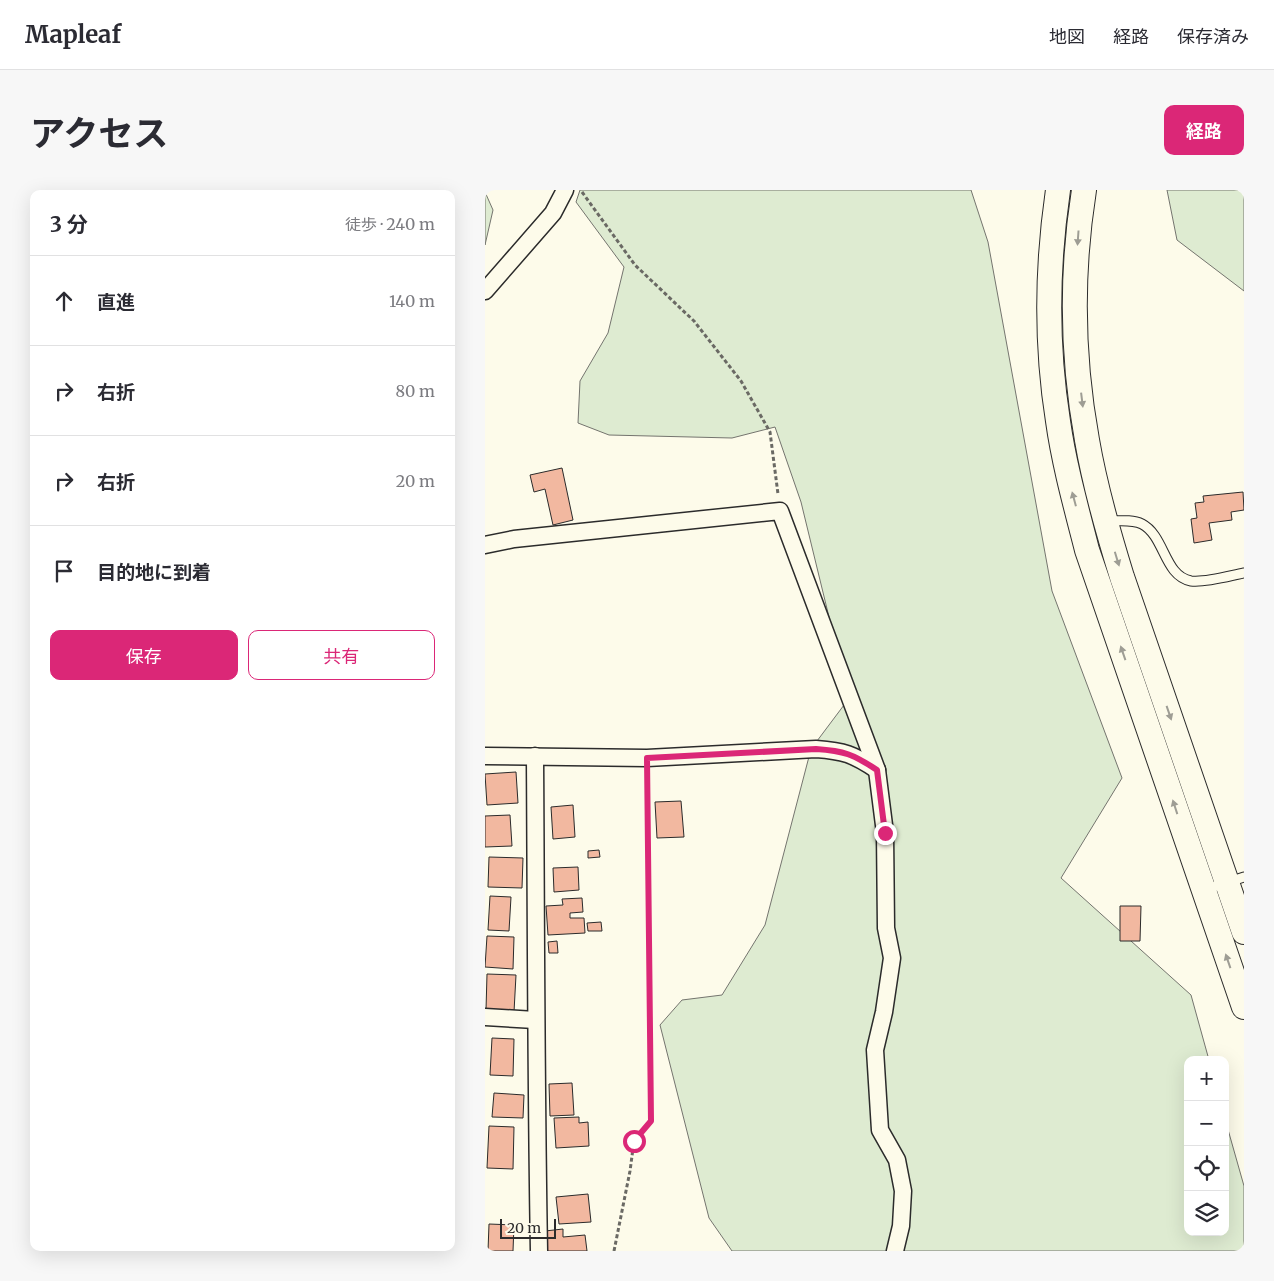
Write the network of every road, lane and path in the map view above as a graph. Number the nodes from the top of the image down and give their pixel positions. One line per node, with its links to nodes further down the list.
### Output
1 (565, 190): 5 (street)
2 (579, 190): 6 (path)
3 (1058, 190): 15 (street, one-way to 3)
4 (1084, 190): 7 (street, one-way to 7)
5 (485, 291)
6 (780, 511): 8 (street); 13 (street)
7 (1105, 520): 9 (lane); 14 (street, one-way to 14)
8 (485, 545)
9 (1242, 571)
10 (485, 756): 11 (street)
11 (535, 756): 12 (street); 19 (street)
12 (647, 758): 13 (street); 21 (path)
13 (877, 770): 22 (street)
14 (1235, 879): 15 (lane); 16 (street)
15 (1203, 890): 17 (street, one-way to 15)
16 (1244, 932)
17 (1244, 1007)
18 (485, 1018): 19 (street)
19 (535, 1020): 20 (street)
20 (539, 1251)
21 (614, 1251)
22 (895, 1251)

